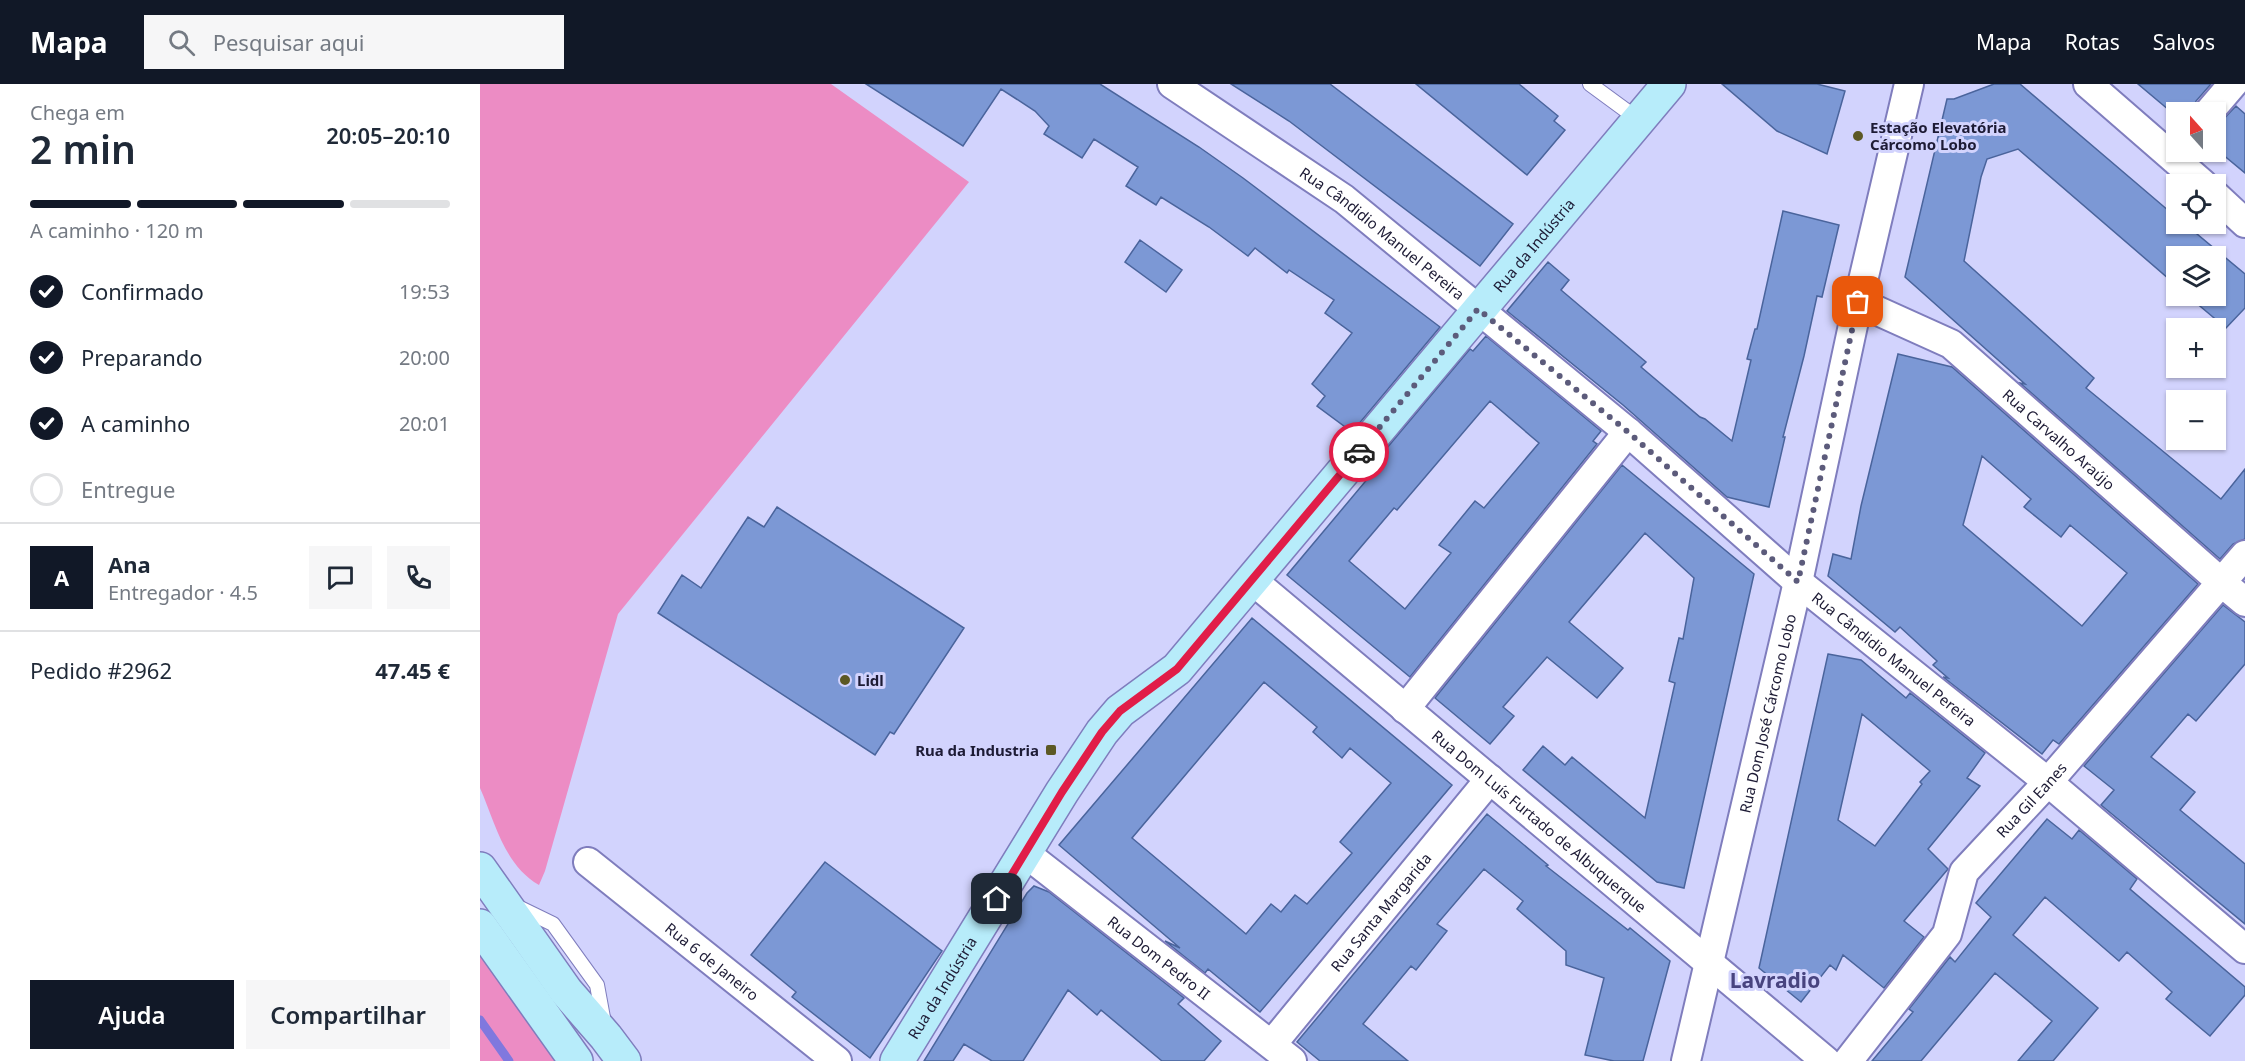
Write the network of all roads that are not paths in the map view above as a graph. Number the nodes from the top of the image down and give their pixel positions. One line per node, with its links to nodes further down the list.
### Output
1 (1172, 84): 15 (street, Rua Cândidio Manuel Pereira)
2 (1590, 84): 8 (lane)
3 (1669, 84): 8 (street, Rua da Indústria)
4 (1909, 84): 14 (street, Rua Dom José Cárcomo Lobo)
5 (2088, 84): 9 (street)
6 (2233, 84): 7 (street)
7 (2218, 102)
8 (1639, 120): 15 (street, Rua da Indústria)
9 (2166, 147)
10 (2182, 162): 11 (street)
11 (2193, 174)
12 (2226, 205): 13 (street)
13 (2245, 222)
14 (1858, 302): 19 (street, Rua Dom José Cárcomo Lobo); 20 (street, Rua Carvalho Araújo)
15 (1478, 309): 16 (street, Rua Cândidio Manuel Pereira); 18 (street, Rua da Indústria)
16 (1628, 432): 19 (street, Rua Cândidio Manuel Pereira); 22 (street)
17 (2245, 555): 20 (street, Rua Gil Eanes)
18 (1252, 580): 22 (street, Rua Dom Luís Furtado de Albuquerque); 25 (street, Rua da Indústria)
19 (1798, 582): 24 (street, Rua Cândidio Manuel Pereira); 30 (street, Rua Dom José Cárcomo Lobo)
20 (2222, 583): 21 (street, Rua Carvalho Araújo); 24 (street, Rua Gil Eanes)
21 (2245, 602)
22 (1405, 709): 23 (street, Rua Dom Luís Furtado de Albuquerque)
23 (1490, 779): 30 (street, Rua Dom Luís Furtado de Albuquerque); 32 (street, Rua Santa Margarida)
24 (2048, 782): 29 (street, Rua Cândidio Manuel Pereira); 38 (street, Rua Gil Eanes)
25 (1025, 853): 32 (street, Rua Dom Pedro II); 35 (street, Rua da Indústria)
26 (588, 862): 34 (street, Rua 6 de Janeiro)
27 (480, 869): 31 (street)
28 (480, 926): 33 (street)
29 (2245, 949)
30 (1708, 962): 36 (street, Rua Dom José Cárcomo Lobo); 37 (street, Rua Dom Luís Furtado de Albuquerque)
31 (615, 1049)
32 (1282, 1053)
33 (576, 1061)
34 (837, 1061)
35 (897, 1061)
36 (1686, 1061)
37 (1826, 1061)
38 (1848, 1061)

